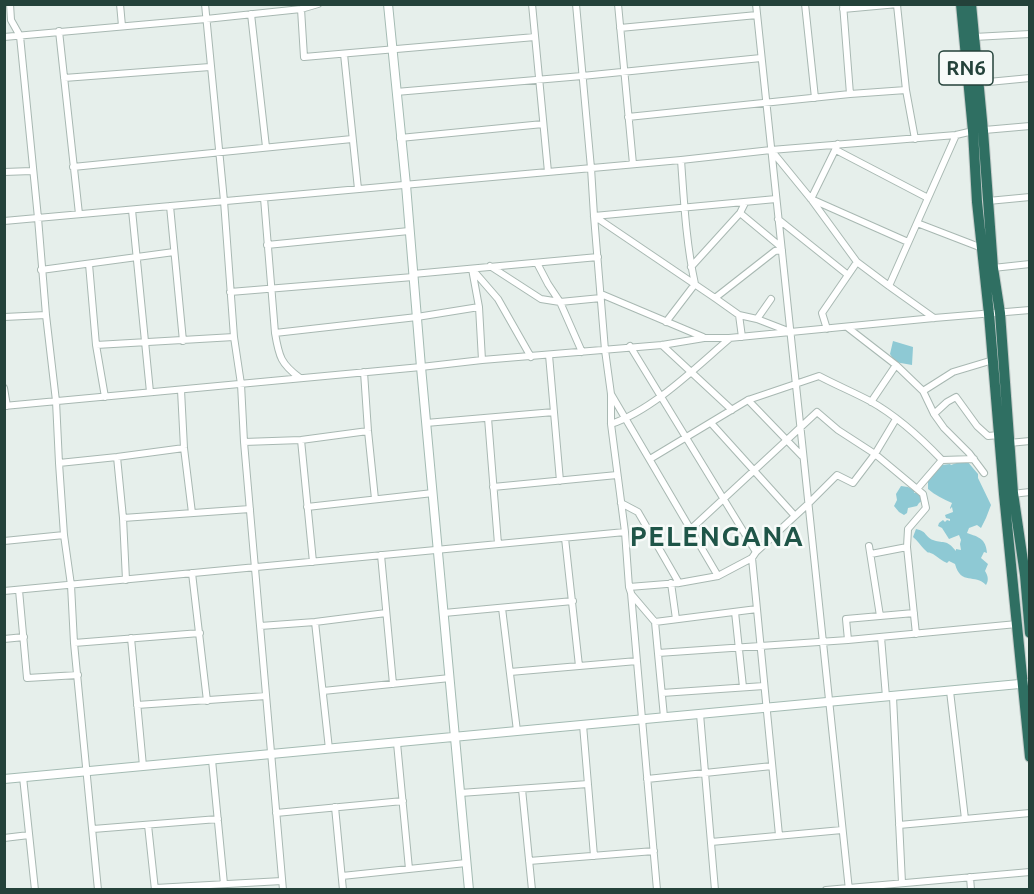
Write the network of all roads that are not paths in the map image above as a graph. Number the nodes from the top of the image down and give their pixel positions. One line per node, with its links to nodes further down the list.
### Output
1 (10, 4): 23 (street)
2 (120, 4): 19 (street)
3 (205, 4): 18 (street)
4 (318, 4): 15 (street)
5 (388, 4): 27 (street)
6 (532, 4): 25 (street)
7 (576, 4): 32 (street)
8 (618, 4): 20 (street)
9 (756, 4): 17 (street)
10 (805, 4): 40 (street)
11 (961, 4): 45 (highway, RN6)
12 (971, 4): 26 (highway, RN6)
13 (897, 5): 14 (street); 37 (street)
14 (843, 7): 39 (street)
15 (301, 9): 16 (street); 28 (street)
16 (251, 14): 18 (street); 50 (street)
17 (757, 15): 20 (street); 29 (street)
18 (206, 19): 19 (street); 30 (street)
19 (122, 26): 21 (street)
20 (620, 28): 31 (street)
21 (59, 31): 23 (street); 33 (street)
22 (1029, 34): 26 (street)
23 (20, 36): 24 (street); 58 (street)
24 (4, 37)
25 (535, 37): 27 (street); 35 (street)
26 (974, 37): 36 (highway, RN6)
27 (392, 49): 28 (street); 38 (street)
28 (344, 54): 48 (street)
29 (761, 58): 31 (street); 41 (street)
30 (210, 67): 33 (street); 53 (street)
31 (624, 72): 32 (street); 42 (street)
32 (582, 76): 35 (street); 57 (street)
33 (64, 78): 56 (street)
34 (1029, 78): 36 (street)
35 (539, 80): 38 (street); 43 (street)
36 (978, 83): 45 (highway, RN6)
37 (906, 90): 39 (street); 49 (street)
38 (396, 92): 47 (street)
39 (850, 94): 40 (street)
40 (815, 98): 41 (street)
41 (766, 103): 42 (street); 52 (street)
42 (628, 117): 55 (street)
43 (543, 124): 47 (street); 60 (street)
44 (1029, 126): 45 (street)
45 (978, 131): 46 (street); 69 (highway, RN6); 84 (highway, RN6)
46 (956, 135): 49 (street); 65 (street)
47 (400, 138): 61 (street)
48 (352, 139): 50 (street); 62 (street)
49 (915, 139): 51 (street)
50 (266, 147): 53 (street)
51 (837, 147): 52 (street); 65 (street); 67 (street)
52 (771, 150): 54 (street); 66 (street); 67 (street)
53 (218, 152): 56 (street); 68 (street)
54 (681, 160): 55 (street); 72 (street)
55 (633, 164): 57 (street)
56 (73, 167): 75 (street)
57 (591, 168): 60 (street); 76 (street)
58 (32, 171): 59 (street); 77 (street)
59 (4, 172)
60 (548, 172): 61 (street)
61 (406, 185): 62 (street); 81 (street)
62 (358, 189): 64 (street)
63 (1029, 197): 69 (street)
64 (264, 198): 68 (street); 83 (street)
65 (928, 198): 80 (street)
66 (776, 199): 70 (street); 78 (street)
67 (811, 199): 82 (street); 90 (street)
68 (224, 201): 71 (street); 103 (street)
69 (988, 201): 95 (highway, RN6)
70 (745, 203): 72 (street); 74 (street)
71 (170, 206): 73 (street); 86 (street)
72 (684, 208): 76 (street); 94 (street)
73 (132, 210): 75 (street); 87 (street)
74 (740, 213): 85 (street); 94 (street)
75 (79, 214): 77 (street)
76 (594, 216): 88 (street); 100 (street)
77 (38, 218): 79 (street); 97 (street)
78 (778, 219): 85 (street); 99 (street)
79 (4, 221)
80 (917, 223): 82 (street); 84 (street)
81 (409, 231): 83 (street); 98 (street)
82 (908, 242): 101 (street)
83 (267, 245): 102 (street)
84 (982, 248): 110 (highway, RN6)
85 (782, 249): 105 (street); 120 (street)
86 (174, 252): 87 (street); 126 (street)
87 (137, 257): 91 (street); 127 (street)
88 (598, 257): 89 (street); 104 (street)
89 (537, 262): 93 (street); 107 (street)
90 (857, 262): 99 (street); 101 (street)
91 (88, 264): 97 (street); 128 (street)
92 (1029, 264): 95 (street)
93 (490, 266): 96 (street); 107 (street)
94 (691, 267): 100 (street)
95 (993, 267): 110 (highway, RN6)
96 (472, 269): 98 (street); 108 (street); 134 (street)
97 (41, 270): 111 (street)
98 (413, 275): 102 (street); 114 (street)
99 (848, 275): 119 (street)
100 (695, 284): 105 (street); 117 (street)
101 (889, 286): 115 (street)
102 (271, 288): 103 (street); 121 (street)
103 (230, 292): 122 (street)
104 (601, 296): 107 (street); 117 (street); 131 (street)
105 (716, 298): 112 (street)
106 (771, 299): 116 (street)
107 (560, 302): 132 (street)
108 (479, 307): 114 (street); 135 (street)
109 (1029, 310): 110 (street)
110 (995, 313): 115 (street); 136 (highway, RN6); 172 (highway, RN6)
111 (45, 315): 113 (street); 152 (street)
112 (739, 315): 116 (street); 123 (street)
113 (4, 317)
114 (417, 317): 121 (street); 138 (street)
115 (934, 318): 118 (street)
116 (757, 319): 120 (street)
117 (666, 322): 124 (street)
118 (847, 327): 119 (street); 137 (street)
119 (827, 329): 120 (street)
120 (790, 332): 123 (street); 143 (street)
121 (274, 333): 141 (street)
122 (234, 337): 126 (street); 142 (street)
123 (742, 337): 125 (street)
124 (704, 338): 125 (street); 129 (street)
125 (729, 338): 139 (street)
126 (183, 341): 127 (street)
127 (145, 343): 128 (street); 147 (street)
128 (96, 345): 150 (street)
129 (662, 345): 130 (street); 139 (street)
130 (630, 346): 131 (street); 149 (street)
131 (605, 350): 132 (street); 148 (street)
132 (582, 352): 133 (street)
133 (549, 355): 134 (street); 156 (street)
134 (531, 357): 135 (street)
135 (482, 360): 138 (street)
136 (993, 360): 146 (street); 166 (highway, RN6)
137 (896, 364): 146 (street); 153 (street)
138 (421, 367): 140 (street); 161 (street)
139 (691, 371): 149 (street); 155 (street)
140 (364, 372): 141 (street); 165 (street)
141 (300, 378): 142 (street)
142 (241, 384): 145 (street); 171 (street)
143 (795, 385): 151 (street); 153 (street); 164 (street)
144 (4, 388): 154 (street)
145 (181, 390): 147 (street); 173 (street)
146 (924, 391): 157 (street)
147 (150, 393): 150 (street)
148 (611, 394): 159 (street); 163 (street)
149 (661, 396): 159 (street); 167 (street)
150 (105, 397): 152 (street)
151 (748, 400): 155 (street); 169 (street)
152 (56, 401): 154 (street); 180 (street)
153 (871, 402): 160 (street)
154 (6, 406)
155 (732, 410): 162 (street)
156 (554, 412): 158 (street); 184 (street)
157 (934, 414): 166 (street); 178 (street)
158 (488, 418): 161 (street); 185 (street)
159 (626, 419): 163 (street); 177 (street)
160 (896, 419): 174 (street); 179 (street)
161 (426, 423): 188 (street)
162 (711, 423): 167 (street); 181 (street)
163 (611, 424): 183 (street)
164 (800, 427): 169 (street); 174 (street); 175 (street)
165 (368, 432): 168 (street); 190 (street)
166 (999, 435): 189 (highway, RN6)
167 (686, 438): 177 (street); 191 (street)
168 (301, 440): 171 (street); 194 (street)
169 (787, 440): 175 (street); 181 (street)
170 (1029, 441): 172 (street)
171 (244, 442): 195 (street)
172 (1009, 442): 189 (highway, RN6)
173 (184, 448): 176 (street); 196 (street)
174 (875, 454): 186 (street); 193 (street)
175 (803, 456): 193 (street)
176 (117, 457): 180 (street); 198 (street)
177 (650, 459): 199 (street)
178 (974, 459): 179 (street); 182 (street)
179 (942, 460): 186 (street)
180 (59, 463): 201 (street)
181 (753, 471): 191 (street); 197 (street)
182 (984, 473)
183 (617, 475): 184 (street); 192 (street)
184 (560, 481): 185 (street)
185 (494, 487): 204 (street)
186 (917, 489): 206 (street)
187 (1029, 492): 189 (street)
188 (433, 493): 190 (street); 207 (street)
189 (1009, 494): 234 (highway, RN6)
190 (375, 499): 194 (street)
191 (723, 499): 199 (street); 209 (street)
192 (621, 503): 200 (street); 217 (street)
193 (808, 504): 197 (street); 242 (street)
194 (307, 507): 211 (street)
195 (249, 509): 196 (street); 212 (street)
196 (192, 513): 198 (street)
197 (795, 516): 209 (street)
198 (123, 518): 215 (street)
199 (691, 529): 214 (street)
200 (624, 532): 202 (street); 220 (street)
201 (64, 535): 203 (street); 218 (street)
202 (565, 538): 204 (street); 222 (street)
203 (4, 541)
204 (498, 544): 207 (street)
205 (869, 546): 210 (street)
206 (907, 547): 210 (street); 228 (street)
207 (438, 550): 208 (street); 227 (street)
208 (381, 555): 211 (street); 226 (street)
209 (754, 555): 214 (street); 224 (street)
210 (871, 555): 229 (street)
211 (313, 562): 212 (street)
212 (255, 567): 213 (street); 233 (street)
213 (192, 573): 215 (street); 235 (street)
214 (718, 576): 217 (street)
215 (126, 580): 218 (street)
216 (671, 583): 217 (street); 220 (street); 230 (street)
217 (679, 583)
218 (71, 585): 219 (street); 243 (street)
219 (19, 590): 221 (street); 237 (street)
220 (630, 590): 232 (street); 247 (street)
221 (4, 591)
222 (573, 601): 223 (street); 248 (street)
223 (502, 608): 227 (street); 249 (street)
224 (757, 609): 225 (street); 244 (street)
225 (735, 612): 230 (street); 245 (street)
226 (386, 613): 231 (street); 253 (street)
227 (444, 613): 251 (street)
228 (914, 613): 229 (street); 236 (street)
229 (880, 616): 241 (street)
230 (676, 619): 232 (street)
231 (315, 622): 233 (street); 256 (street)
232 (655, 622): 246 (street)
233 (260, 626): 259 (street)
234 (1026, 626): 236 (street); 252 (highway, RN6)
235 (200, 633): 239 (street); 261 (street)
236 (916, 634): 238 (street)
237 (24, 637): 240 (street); 250 (street)
238 (881, 637): 241 (street); 260 (street)
239 (131, 638): 243 (street); 263 (street)
240 (4, 639)
241 (848, 640): 242 (street)
242 (822, 641): 244 (street); 262 (street)
243 (74, 643): 250 (street)
244 (760, 645): 245 (street); 254 (street)
245 (738, 647): 246 (street); 255 (street)
246 (658, 653): 258 (street)
247 (637, 661): 248 (street); 267 (street)
248 (579, 666): 249 (street)
249 (510, 672): 269 (street)
250 (78, 675): 278 (street)
251 (450, 678): 253 (street); 270 (street)
252 (1026, 683): 257 (street); 274 (highway, RN6)
253 (393, 684): 256 (street)
254 (764, 686): 255 (street); 264 (street)
255 (743, 687): 258 (street)
256 (323, 691): 272 (street)
257 (950, 691): 260 (street); 291 (street)
258 (662, 693): 266 (street)
259 (266, 696): 261 (street); 273 (street)
260 (889, 697): 262 (street); 293 (street)
261 (207, 700): 263 (street)
262 (829, 702): 264 (street); 295 (street)
263 (137, 705): 276 (street)
264 (767, 708): 265 (street); 277 (street)
265 (700, 714): 266 (street); 279 (street)
266 (664, 717): 267 (street)
267 (642, 720): 268 (street); 282 (street)
268 (583, 725): 269 (street); 283 (street)
269 (517, 731): 270 (street)
270 (455, 737): 271 (street); 285 (street)
271 (397, 742): 272 (street); 286 (street)
272 (329, 749): 273 (street)
273 (271, 754): 275 (street); 288 (street)
274 (1029, 757)
275 (212, 760): 276 (street); 290 (street)
276 (143, 766): 278 (street)
277 (772, 766): 279 (street); 297 (street)
278 (87, 771): 280 (street); 294 (street)
279 (705, 773): 282 (street); 299 (street)
280 (24, 777): 281 (street); 296 (street)
281 (4, 779)
282 (647, 779): 300 (street)
283 (588, 784): 284 (street); 301 (street)
284 (522, 789): 285 (street); 302 (street)
285 (460, 794): 303 (street)
286 (403, 801): 287 (street); 304 (street)
287 (335, 807): 288 (street); 306 (street)
288 (276, 813): 308 (street)
289 (1029, 813): 291 (street)
290 (218, 819): 292 (street); 310 (street)
291 (965, 819): 293 (street)
292 (148, 825): 294 (street); 312 (street)
293 (899, 825): 309 (street)
294 (93, 829): 314 (street)
295 (842, 830): 297 (street); 311 (street)
296 (29, 835): 298 (street); 313 (street)
297 (779, 835): 299 (street)
298 (4, 838)
299 (711, 842): 320 (street)
300 (654, 851): 301 (street); 319 (street)
301 (594, 856): 302 (street)
302 (529, 861): 318 (street)
303 (466, 863): 304 (street); 317 (street)
304 (410, 869): 306 (street)
305 (1029, 872): 307 (street)
306 (342, 876): 316 (street)
307 (970, 877): 309 (street); 322 (street)
308 (282, 881): 310 (street); 315 (street)
309 (902, 883): 311 (street)
310 (224, 884): 312 (street)
311 (849, 888): 321 (street)
312 (155, 889)
313 (35, 890)
314 (98, 890)
315 (283, 890)
316 (343, 890)
317 (469, 890)
318 (532, 890)
319 (657, 890)
320 (715, 890)
321 (826, 890)
322 (971, 890)

